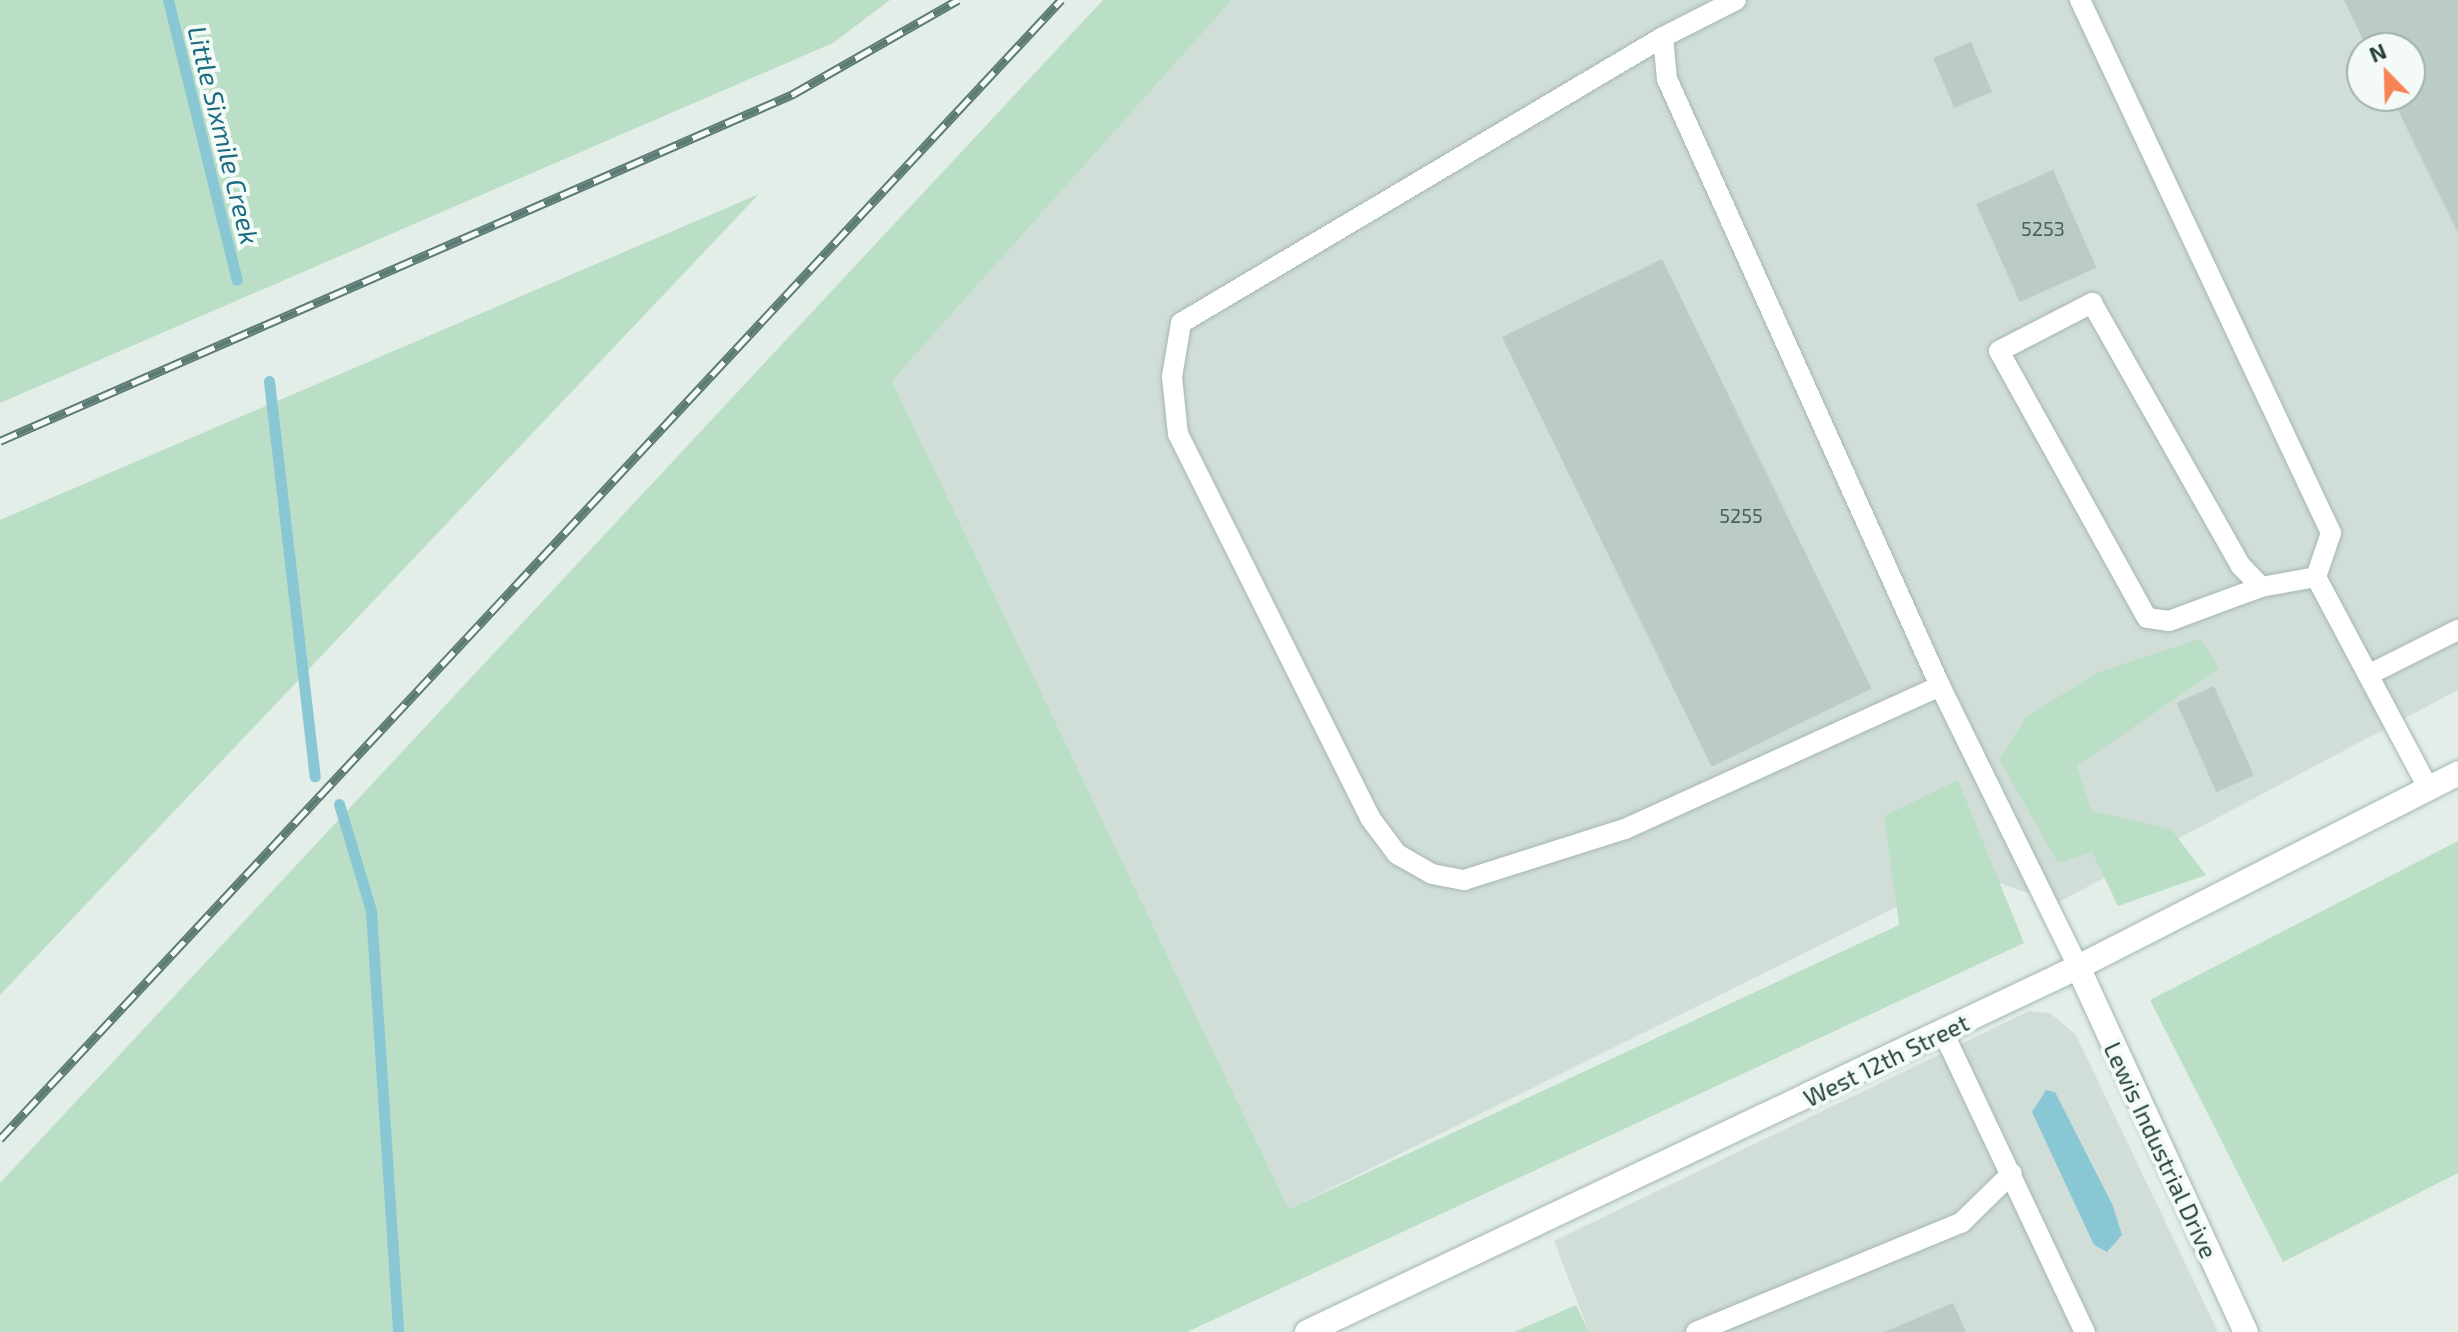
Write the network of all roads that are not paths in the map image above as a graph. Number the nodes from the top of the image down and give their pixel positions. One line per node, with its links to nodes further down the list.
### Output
1 (1736, 0): 3 (lane)
2 (2080, 0): 4 (lane)
3 (1663, 37): 8 (lane); 8 (lane)
4 (2316, 577): 5 (lane); 7 (lane)
5 (2261, 587): 5 (lane)
6 (2458, 630): 7 (lane)
7 (2368, 675): 10 (lane)
8 (1940, 686): 11 (lane)
9 (2458, 773): 10 (street, West 12th Street)
10 (2428, 788): 11 (street, West 12th Street)
11 (2078, 967): 12 (street, West 12th Street); 17 (street, Lewis Industrial Drive)
12 (1943, 1032): 13 (lane); 14 (street, West 12th Street)
13 (2012, 1173): 15 (lane); 16 (lane)
14 (1307, 1332)
15 (1696, 1332)
16 (2085, 1332)
17 (2246, 1332)

